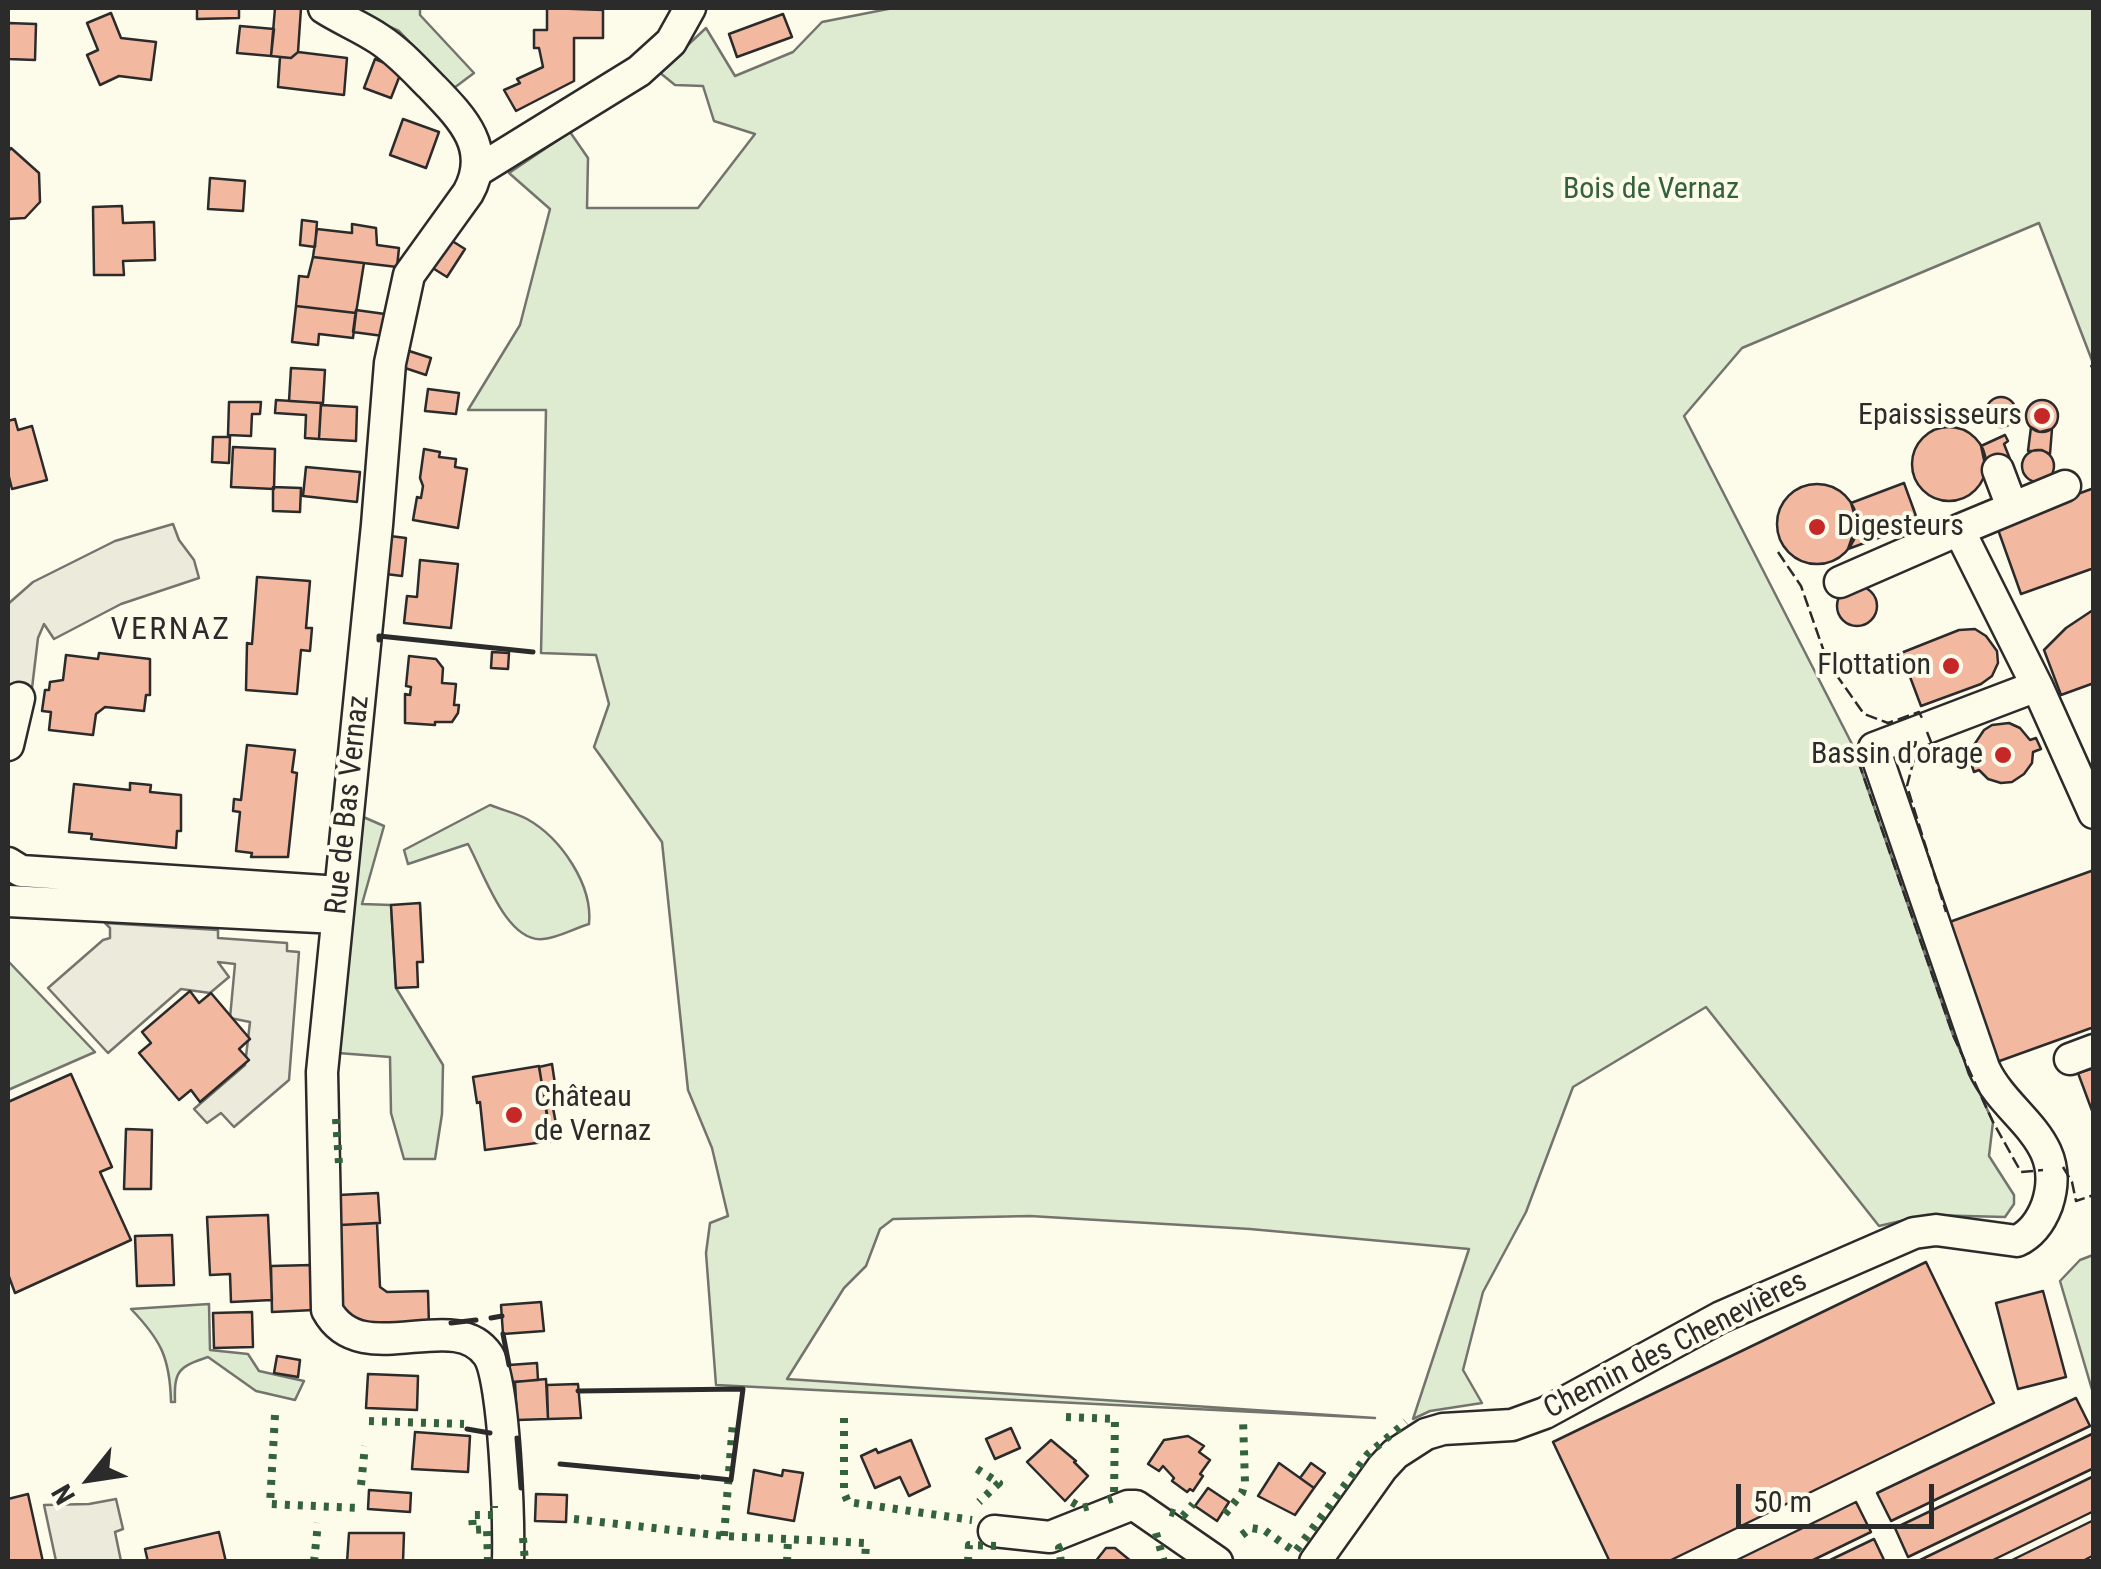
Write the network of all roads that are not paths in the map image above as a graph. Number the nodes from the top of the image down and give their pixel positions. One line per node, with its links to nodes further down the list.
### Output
1 (324, 8): 3 (street)
2 (690, 8): 3 (street)
3 (477, 172): 15 (street, Rue de Bas Vernaz)
4 (1998, 470): 6 (street)
5 (2065, 486): 6 (street)
6 (2012, 507): 7 (street)
7 (1959, 530): 8 (street); 9 (street)
8 (1840, 582)
9 (2037, 686): 12 (street); 19 (street, Chemin des Chenevières)
10 (19, 698): 11 (street)
11 (8, 745)
12 (2094, 813)
13 (8, 862): 15 (street)
14 (8, 901): 15 (street)
15 (338, 905): 17 (street, Rue de Bas Vernaz)
16 (994, 1531): 18 (street)
17 (508, 1562)
18 (1217, 1562)
19 (1316, 1562)

